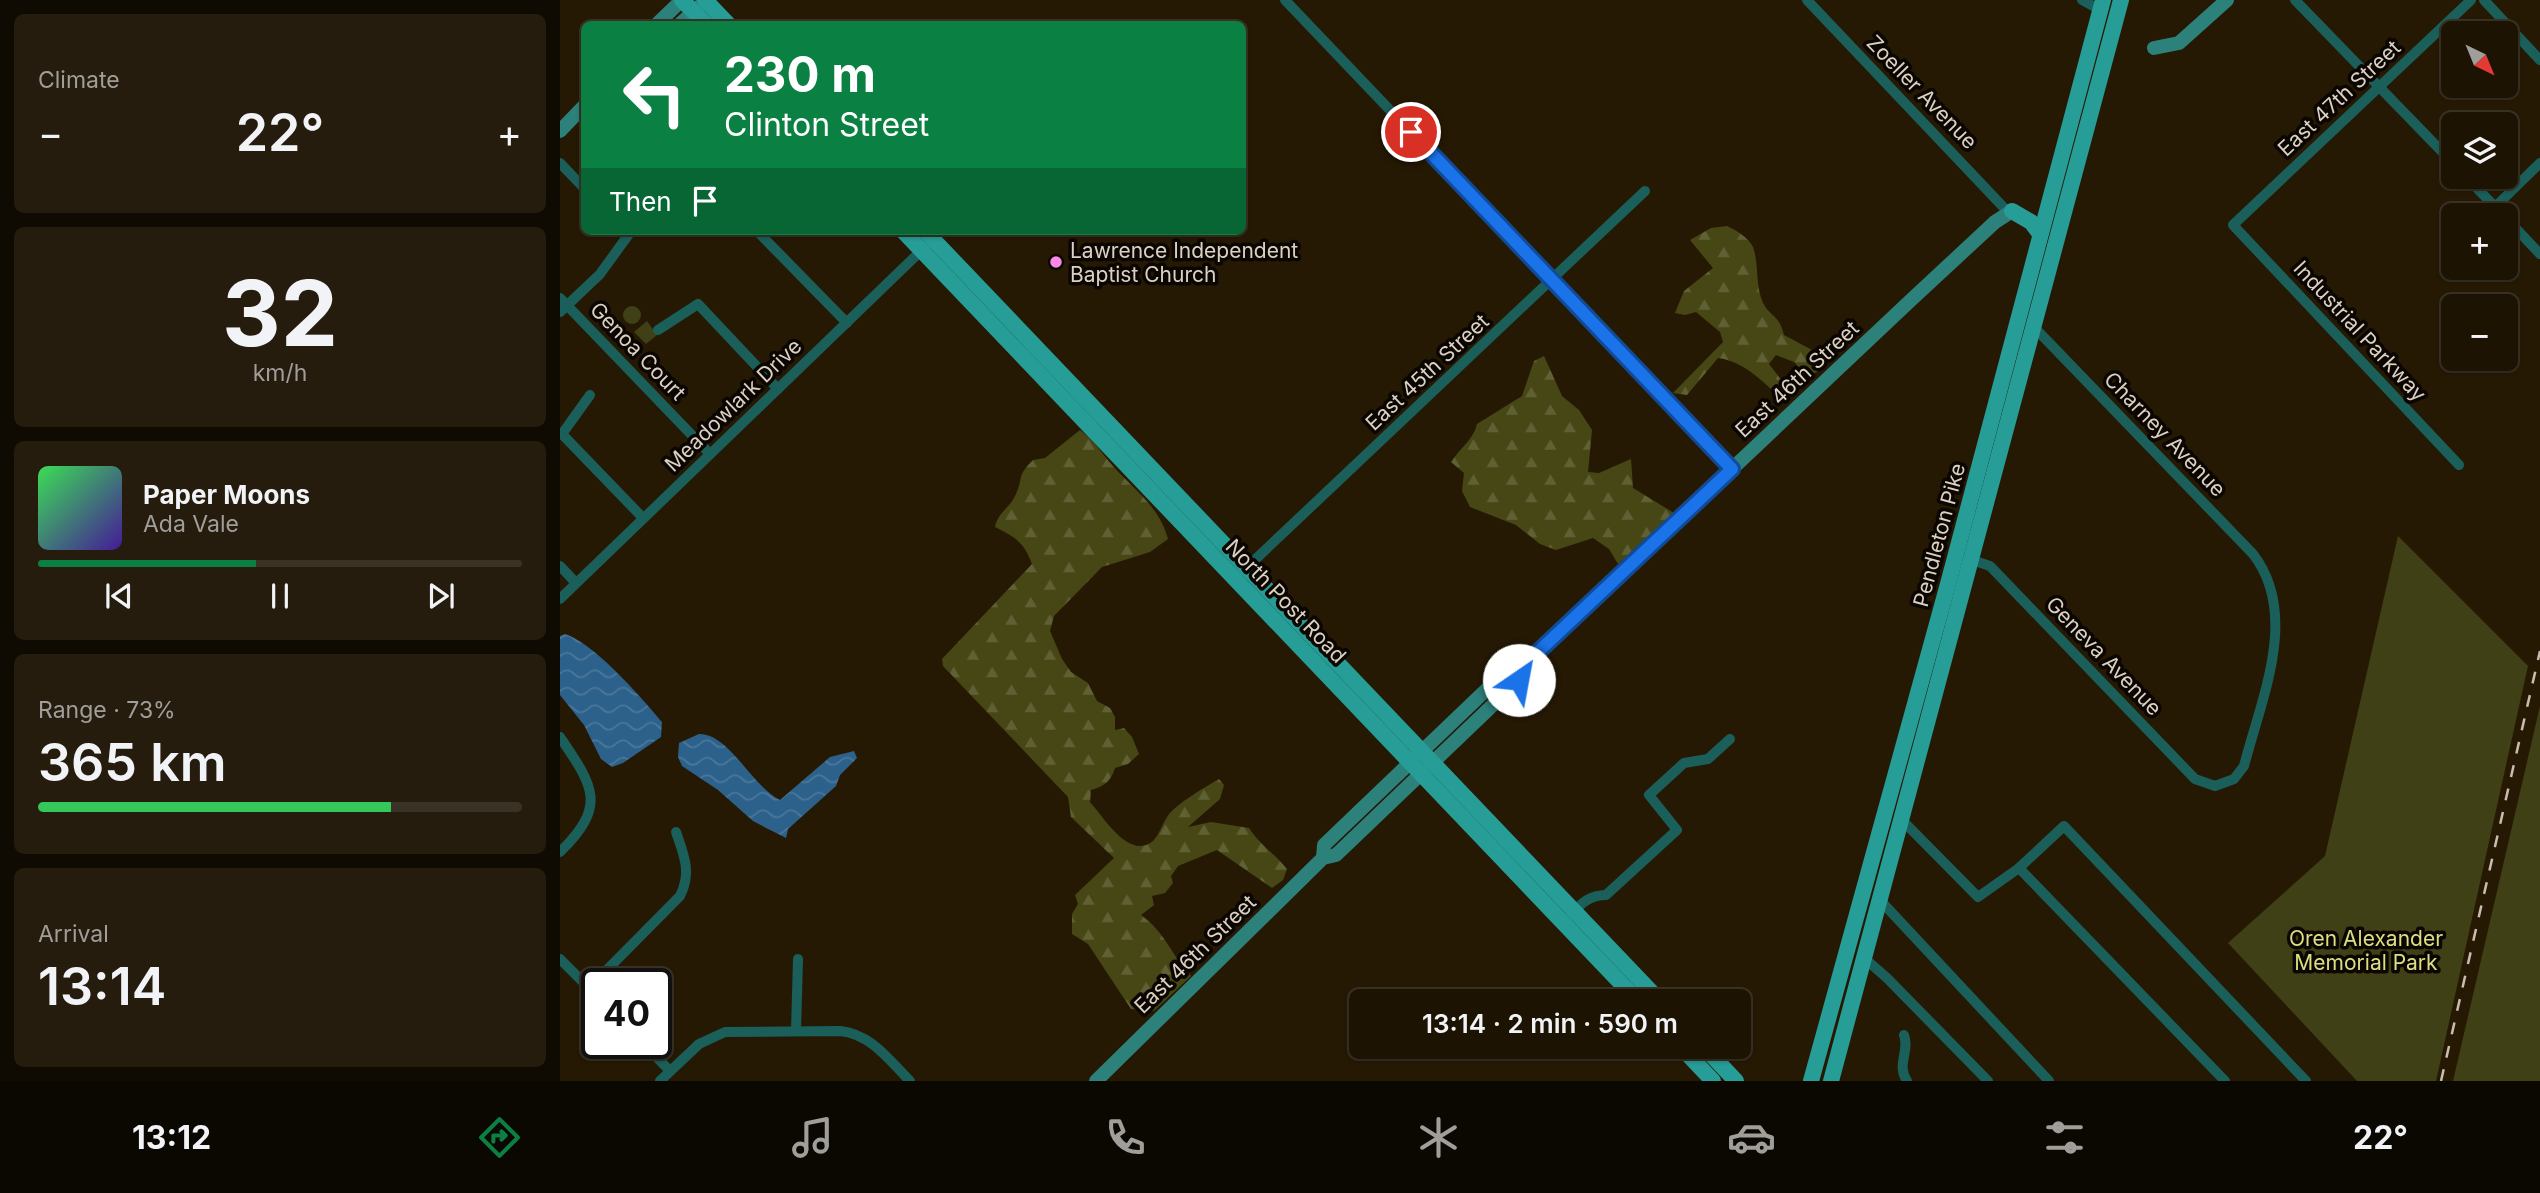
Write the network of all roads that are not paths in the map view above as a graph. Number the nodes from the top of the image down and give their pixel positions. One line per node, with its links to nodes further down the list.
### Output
1 (1285, 0): 39 (street)
2 (1807, 0): 29 (street, Zoeller Avenue)
3 (2082, 0): 10 (street)
4 (2121, 0): 42 (main road, Pendleton Pike)
5 (2227, 0): 15 (street)
6 (2295, 0): 17 (street)
7 (2471, 0): 17 (street, East 47th Street)
8 (2484, 0): 16 (street)
9 (696, 2): 11 (street); 12 (street); 13 (main road); 14 (main road)
10 (2101, 5): 26 (main road, Pendleton Pike)
11 (661, 21)
12 (682, 21)
13 (705, 21)
14 (724, 21)
15 (2154, 48)
16 (2540, 60)
17 (2379, 87): 20 (street); 30 (street, East 47th Street)
18 (581, 109): 19 (street)
19 (560, 131)
20 (2441, 151)
21 (560, 163): 23 (street)
22 (2540, 163): 28 (street)
23 (581, 185)
24 (2478, 189): 27 (street)
25 (1645, 191): 39 (street, East 45th Street)
26 (2047, 202): 29 (main road); 32 (main road, Pendleton Pike)
27 (2491, 203)
28 (2499, 203)
29 (2010, 211): 32 (main road); 48 (street, East 46th Street)
30 (2233, 225): 47 (street, Industrial Parkway)
31 (2518, 231): 38 (street)
32 (2040, 234): 50 (main road, Pendleton Pike)
33 (628, 235): 40 (street)
34 (761, 235): 41 (street)
35 (907, 235): 37 (main road, North Post Road)
36 (929, 235): 37 (street, Meadowlark Drive); 53 (main road, North Post Road)
37 (921, 251): 41 (street, Meadowlark Drive); 53 (main road, North Post Road)
38 (2540, 254)
39 (1553, 279): 48 (street); 53 (street, East 45th Street)
40 (562, 305): 46 (street, Genoa Court)
41 (846, 323): 44 (street, Meadowlark Drive)
42 (2033, 326): 51 (main road, Pendleton Pike); 59 (street, Charney Avenue)
43 (658, 330): 44 (street)
44 (778, 389): 46 (street, Meadowlark Drive)
45 (590, 395): 49 (street)
46 (710, 454): 49 (street, Meadowlark Drive)
47 (2459, 464)
48 (1732, 469): 58 (street, East 46th Street)
49 (643, 519): 54 (street, Meadowlark Drive)
50 (1955, 556): 51 (street, Geneva Avenue); 84 (main road, Pendleton Pike)
51 (1971, 560): 59 (street, Geneva Avenue); 60 (main road, Pendleton Pike)
52 (560, 566): 54 (street)
53 (1241, 573): 58 (main road, North Post Road)
54 (576, 583): 55 (street, Meadowlark Drive)
55 (560, 598)
56 (560, 737): 62 (street)
57 (1730, 739): 65 (street)
58 (1422, 762): 65 (main road, North Post Road); 81 (street, East 46th Street)
59 (2222, 785)
60 (1901, 819): 63 (street); 64 (main road, Pendleton Pike)
61 (676, 832): 69 (street)
62 (560, 852)
63 (2019, 868): 89 (street); 90 (street)
64 (1879, 899): 66 (main road, Pendleton Pike); 88 (street)
65 (1569, 917): 71 (main road, North Post Road); 72 (main road, North Post Road)
66 (1863, 957): 85 (main road, Pendleton Pike); 87 (street)
67 (560, 959): 70 (street)
68 (798, 959): 73 (street)
69 (615, 968)
70 (581, 980)
71 (1628, 989)
72 (1647, 989)
73 (796, 1030): 78 (street); 80 (street)
74 (1904, 1035): 86 (street)
75 (658, 1059): 78 (street)
76 (1692, 1059): 82 (main road)
77 (1715, 1059): 83 (main road)
78 (670, 1071): 79 (street)
79 (660, 1081)
80 (910, 1081)
81 (1096, 1081)
82 (1713, 1081)
83 (1736, 1081)
84 (1811, 1081)
85 (1831, 1081)
86 (1907, 1081)
87 (1988, 1081)
88 (2049, 1081)
89 (2225, 1081)
90 (2306, 1081)

